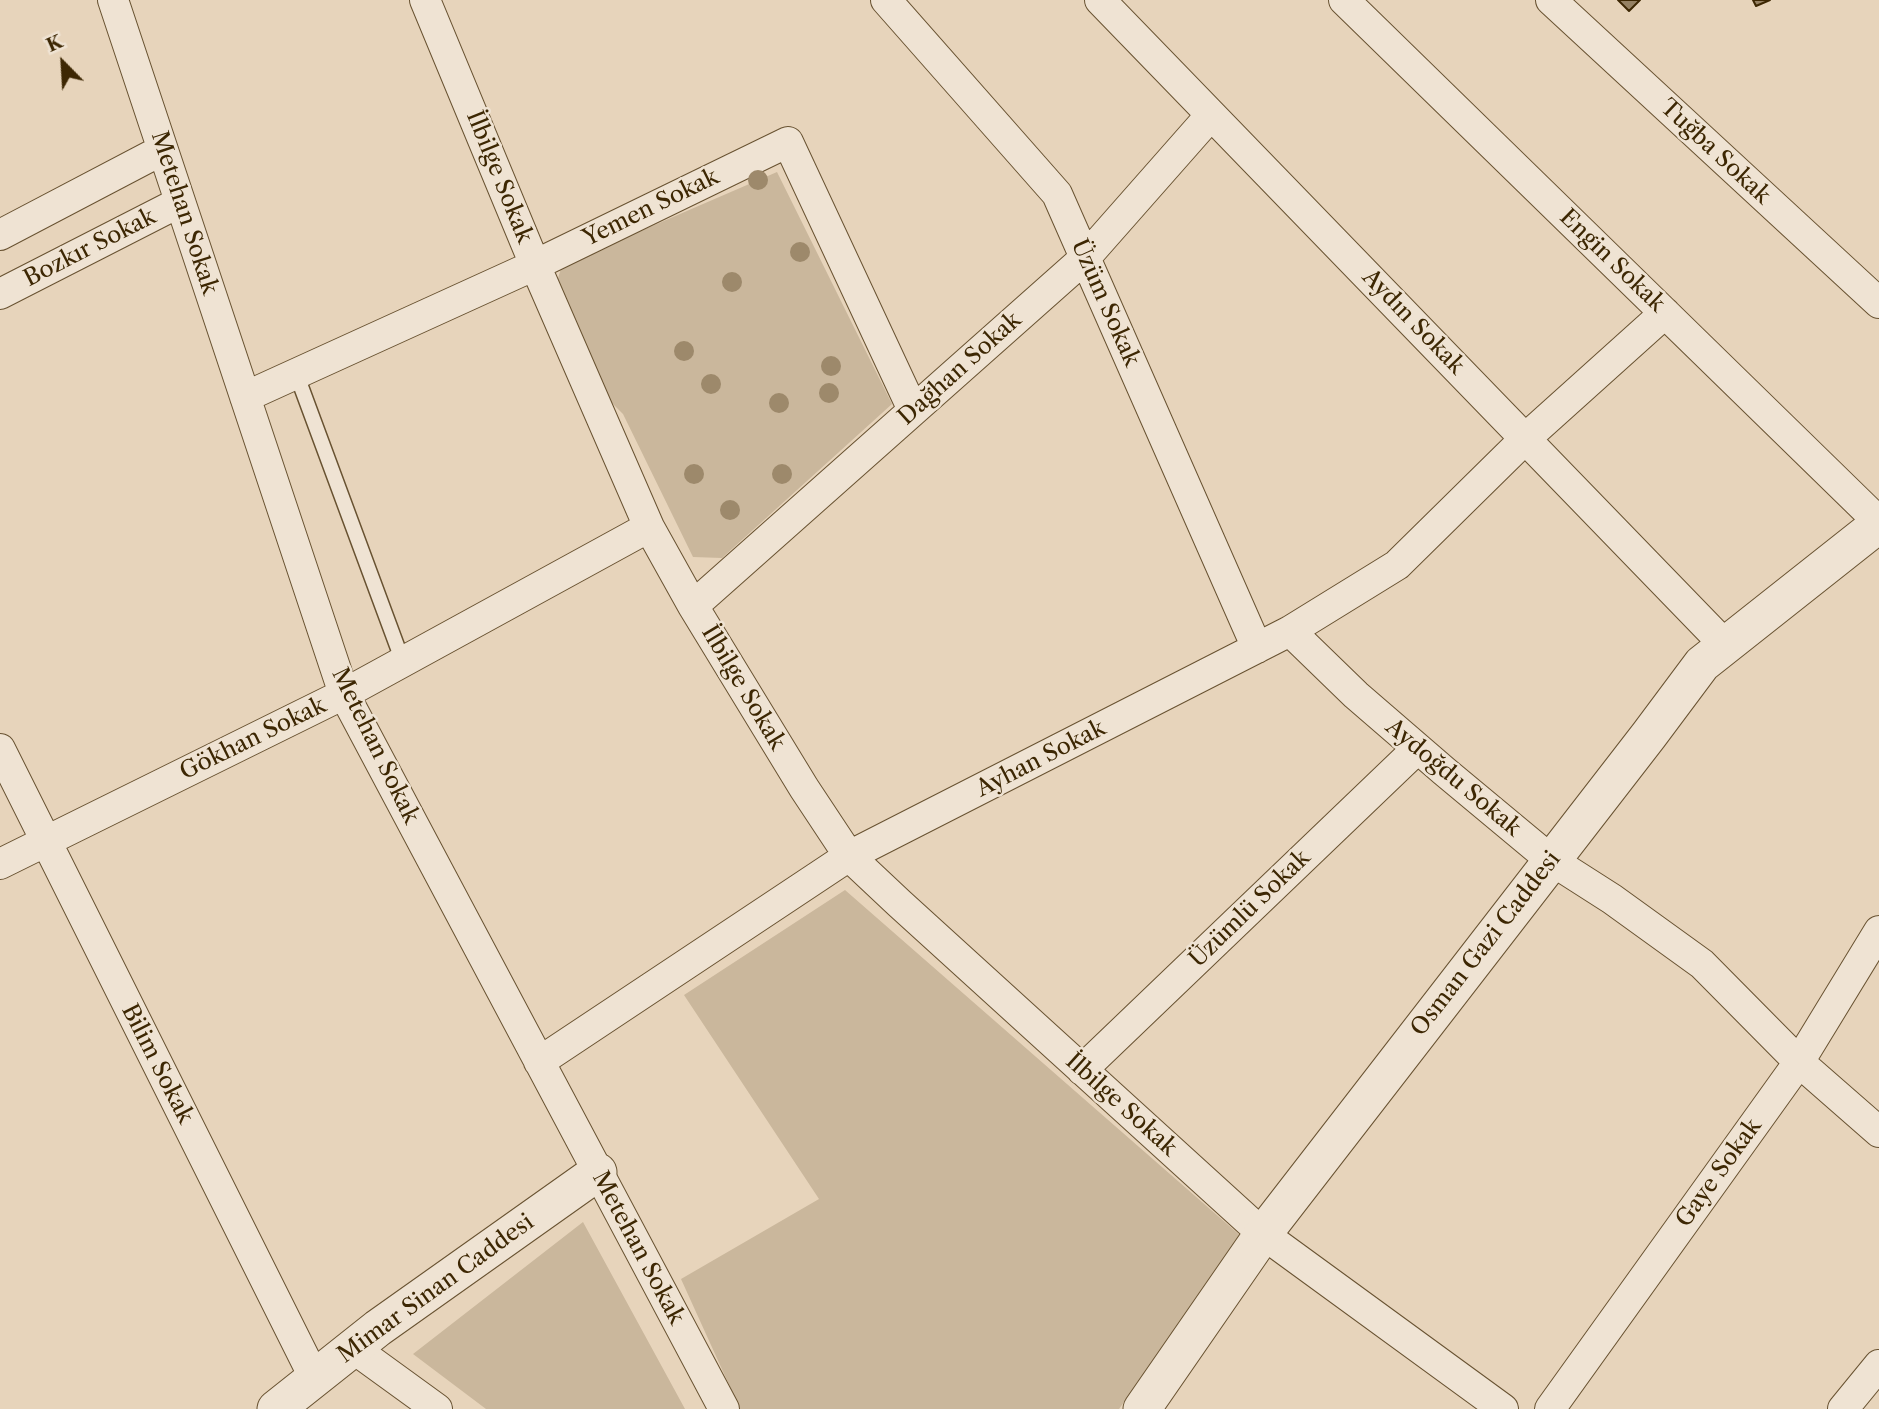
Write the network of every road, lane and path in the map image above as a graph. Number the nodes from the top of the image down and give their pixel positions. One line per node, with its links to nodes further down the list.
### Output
1 (113, 0): 8 (street, Metehan Sokak)
2 (425, 0): 12 (street, İlbilge Sokak)
3 (886, 0): 11 (street, Üzüm Sokak)
4 (1100, 0): 7 (street, Aydın Sokak)
5 (1344, 0): 15 (street, Engin Sokak)
6 (1551, 0): 14 (street, Tuğba Sokak)
7 (1211, 115): 11 (street, Dağhan Sokak); 19 (street, Aydın Sokak)
8 (162, 150): 9 (street, Metehan Sokak); 10 (street)
9 (180, 202): 13 (street, Bozkır Sokak); 17 (street, Metehan Sokak)
10 (0, 236)
11 (1085, 258): 18 (street, Dağhan Sokak); 25 (street, Üzüm Sokak)
12 (535, 264): 16 (street, Yemen Sokak); 18 (street, Yemen Sokak); 21 (street, İlbilge Sokak)
13 (0, 294)
14 (1879, 303)
15 (1665, 313): 19 (street, Ayhan Sokak); 20 (street, Engin Sokak)
16 (296, 373): 17 (street, Yemen Sokak); 26 (lane)
17 (245, 397): 27 (street, Metehan Sokak)
18 (913, 410): 22 (street, Dağhan Sokak)
19 (1526, 438): 23 (street, Ayhan Sokak); 24 (street, Aydın Sokak)
20 (1879, 523): 24 (street, Osman Gazi Caddesi)
21 (649, 527): 22 (street, İlbilge Sokak); 26 (street, Gökhan Sokak)
22 (693, 606): 32 (street, İlbilge Sokak)
23 (1290, 631): 25 (street, Ayhan Sokak); 29 (street, Aydoğdu Sokak)
24 (1726, 645): 33 (street, Osman Gazi Caddesi)
25 (1257, 648): 32 (street, Ayhan Sokak)
26 (403, 662): 27 (street, Gökhan Sokak)
27 (344, 694): 30 (street, Gökhan Sokak); 35 (street, Metehan Sokak)
28 (0, 749): 30 (street, Bilim Sokak)
29 (1417, 749): 33 (street, Aydoğdu Sokak); 37 (street, Üzümlü Sokak)
30 (45, 841): 31 (street, Gökhan Sokak); 43 (street, Bilim Sokak)
31 (3, 855)
32 (849, 856): 35 (street, Ayhan Sokak); 37 (street, İlbilge Sokak)
33 (1551, 860): 36 (street, Aydoğdu Sokak); 40 (street, Osman Gazi Caddesi)
34 (1879, 931): 36 (street, Gaye Sokak)
35 (539, 1062): 39 (street, Metehan Sokak)
36 (1799, 1062): 38 (street, Aydoğdu Sokak); 49 (street, Gaye Sokak)
37 (1082, 1070): 40 (street, İlbilge Sokak)
38 (1879, 1132)
39 (598, 1172): 41 (street, Mimar Sinan Caddesi); 46 (street, Metehan Sokak)
40 (1263, 1234): 47 (street, Osman Gazi Caddesi); 48 (street, İlbilge Sokak)
41 (353, 1348): 43 (street, Mimar Sinan Caddesi); 45 (street)
42 (1879, 1365): 50 (street)
43 (314, 1379): 44 (street, Mimar Sinan Caddesi)
44 (276, 1409)
45 (437, 1409)
46 (724, 1409)
47 (1142, 1409)
48 (1503, 1409)
49 (1550, 1409)
50 (1843, 1409)

